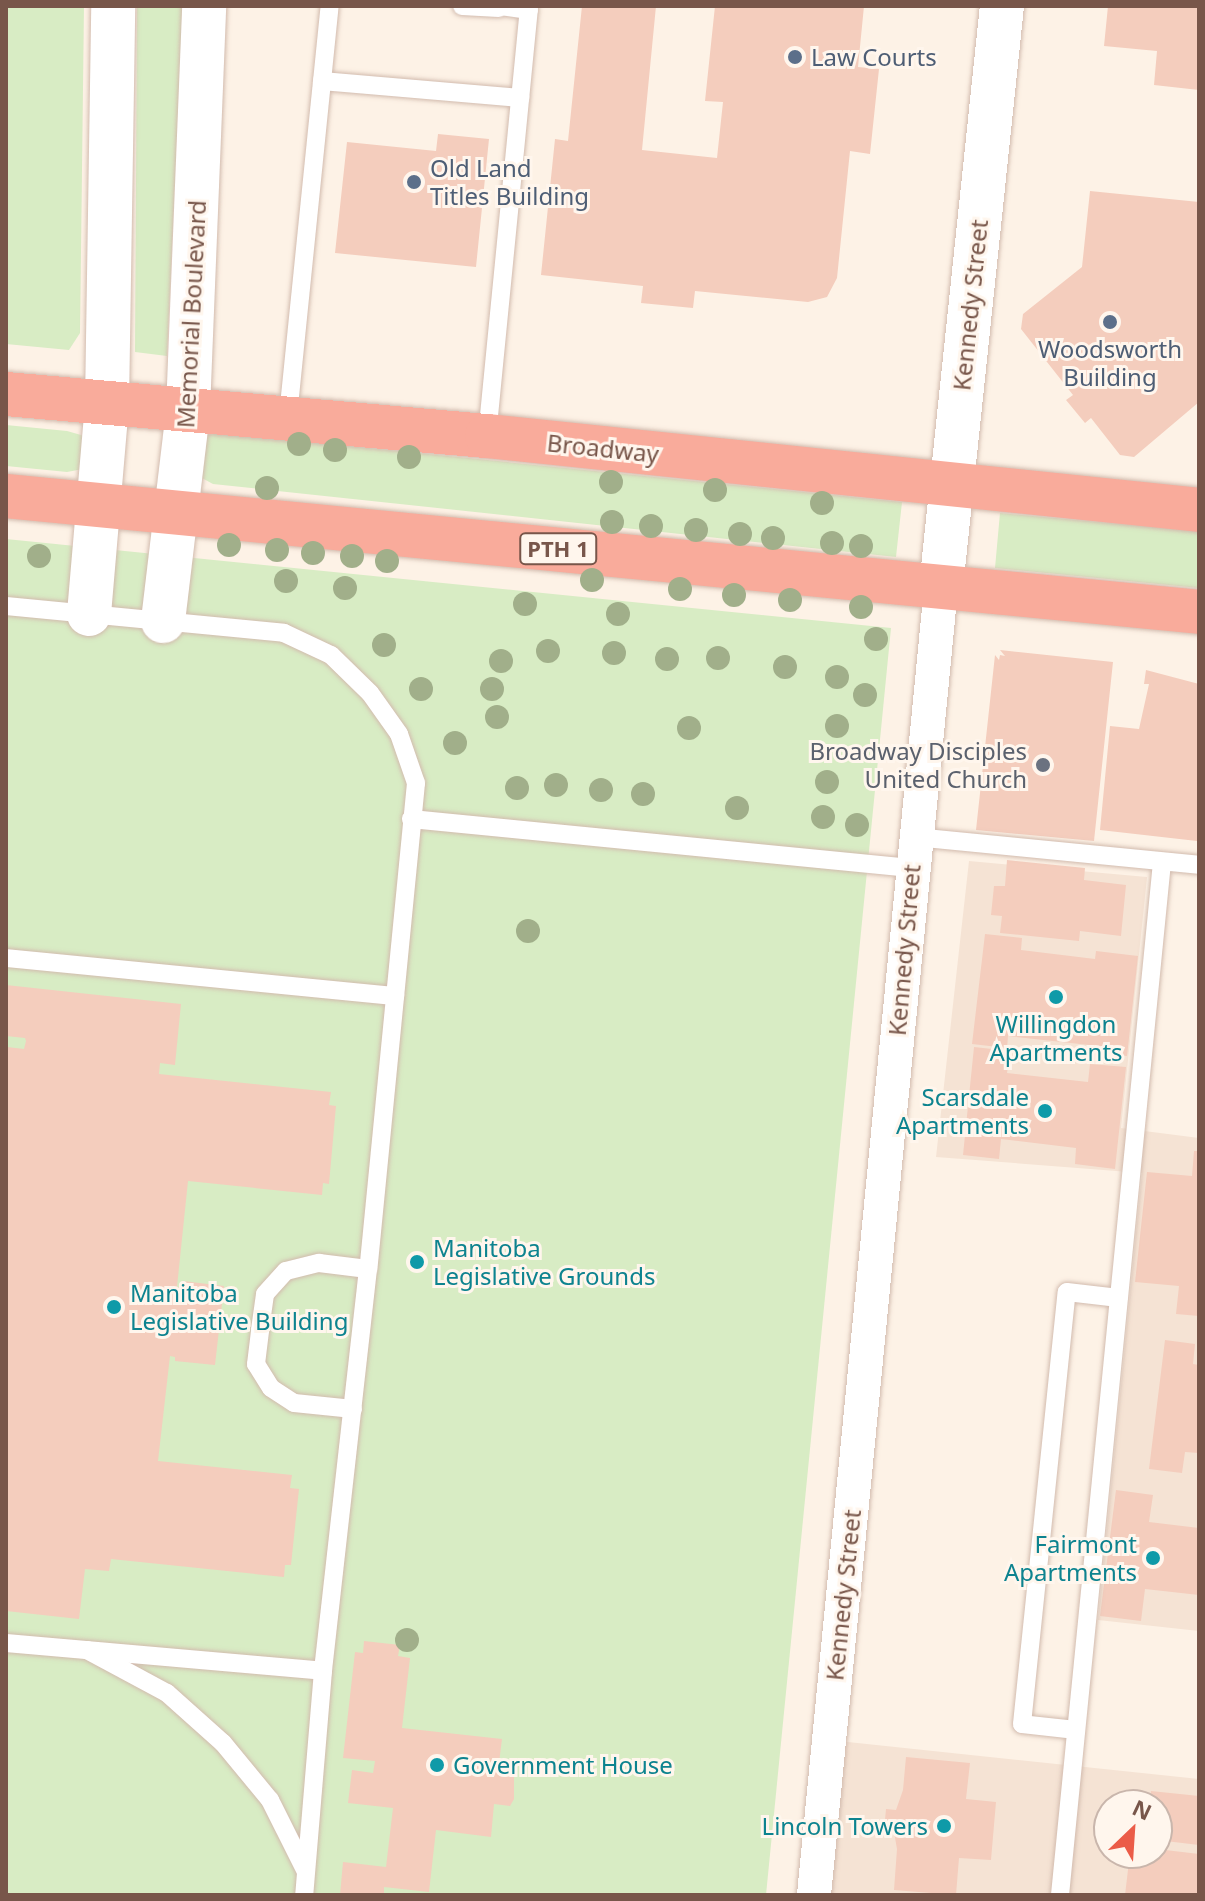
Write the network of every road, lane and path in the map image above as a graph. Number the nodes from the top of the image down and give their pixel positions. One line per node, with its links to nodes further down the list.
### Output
1 (113, 6): 10 (street)
2 (204, 6): 11 (street, Memorial Boulevard)
3 (330, 6): 7 (lane)
4 (462, 6): 6 (lane)
5 (1002, 6): 14 (street, Kennedy Street)
6 (499, 7): 8 (lane)
7 (322, 81): 8 (lane); 12 (lane)
8 (520, 98): 13 (lane)
9 (6, 394): 10 (highway, Broadway)
10 (107, 404): 11 (highway, Broadway); 16 (street)
11 (188, 410): 12 (highway, Broadway); 18 (street, Memorial Boulevard)
12 (288, 416): 13 (highway, Broadway)
13 (487, 436): 14 (highway, Broadway)
14 (951, 485): 17 (highway, Broadway); 19 (street, Kennedy Street)
15 (6, 496): 16 (highway, PTH 1)
16 (98, 507): 18 (highway, PTH 1); 22 (street)
17 (1199, 510)
18 (176, 513): 19 (highway, PTH 1); 23 (street, Memorial Boulevard)
19 (941, 587): 21 (highway, PTH 1); 25 (street, Kennedy Street)
20 (6, 606): 22 (lane)
21 (1199, 612)
22 (89, 614): 23 (lane)
23 (163, 621): 24 (lane)
24 (411, 819): 25 (lane); 29 (lane)
25 (913, 852): 26 (lane); 39 (street, Kennedy Street)
26 (1162, 862): 27 (lane); 31 (lane)
27 (1199, 865)
28 (6, 958): 29 (lane)
29 (395, 996): 30 (lane)
30 (368, 1269): 32 (lane); 32 (lane)
31 (1119, 1298): 36 (lane); 36 (lane)
32 (353, 1409): 35 (lane)
33 (6, 1643): 34 (lane)
34 (87, 1650): 35 (lane); 37 (lane)
35 (323, 1671): 37 (lane)
36 (1076, 1730): 40 (lane)
37 (306, 1872): 38 (lane)
38 (304, 1895)
39 (814, 1895)
40 (1060, 1895)

